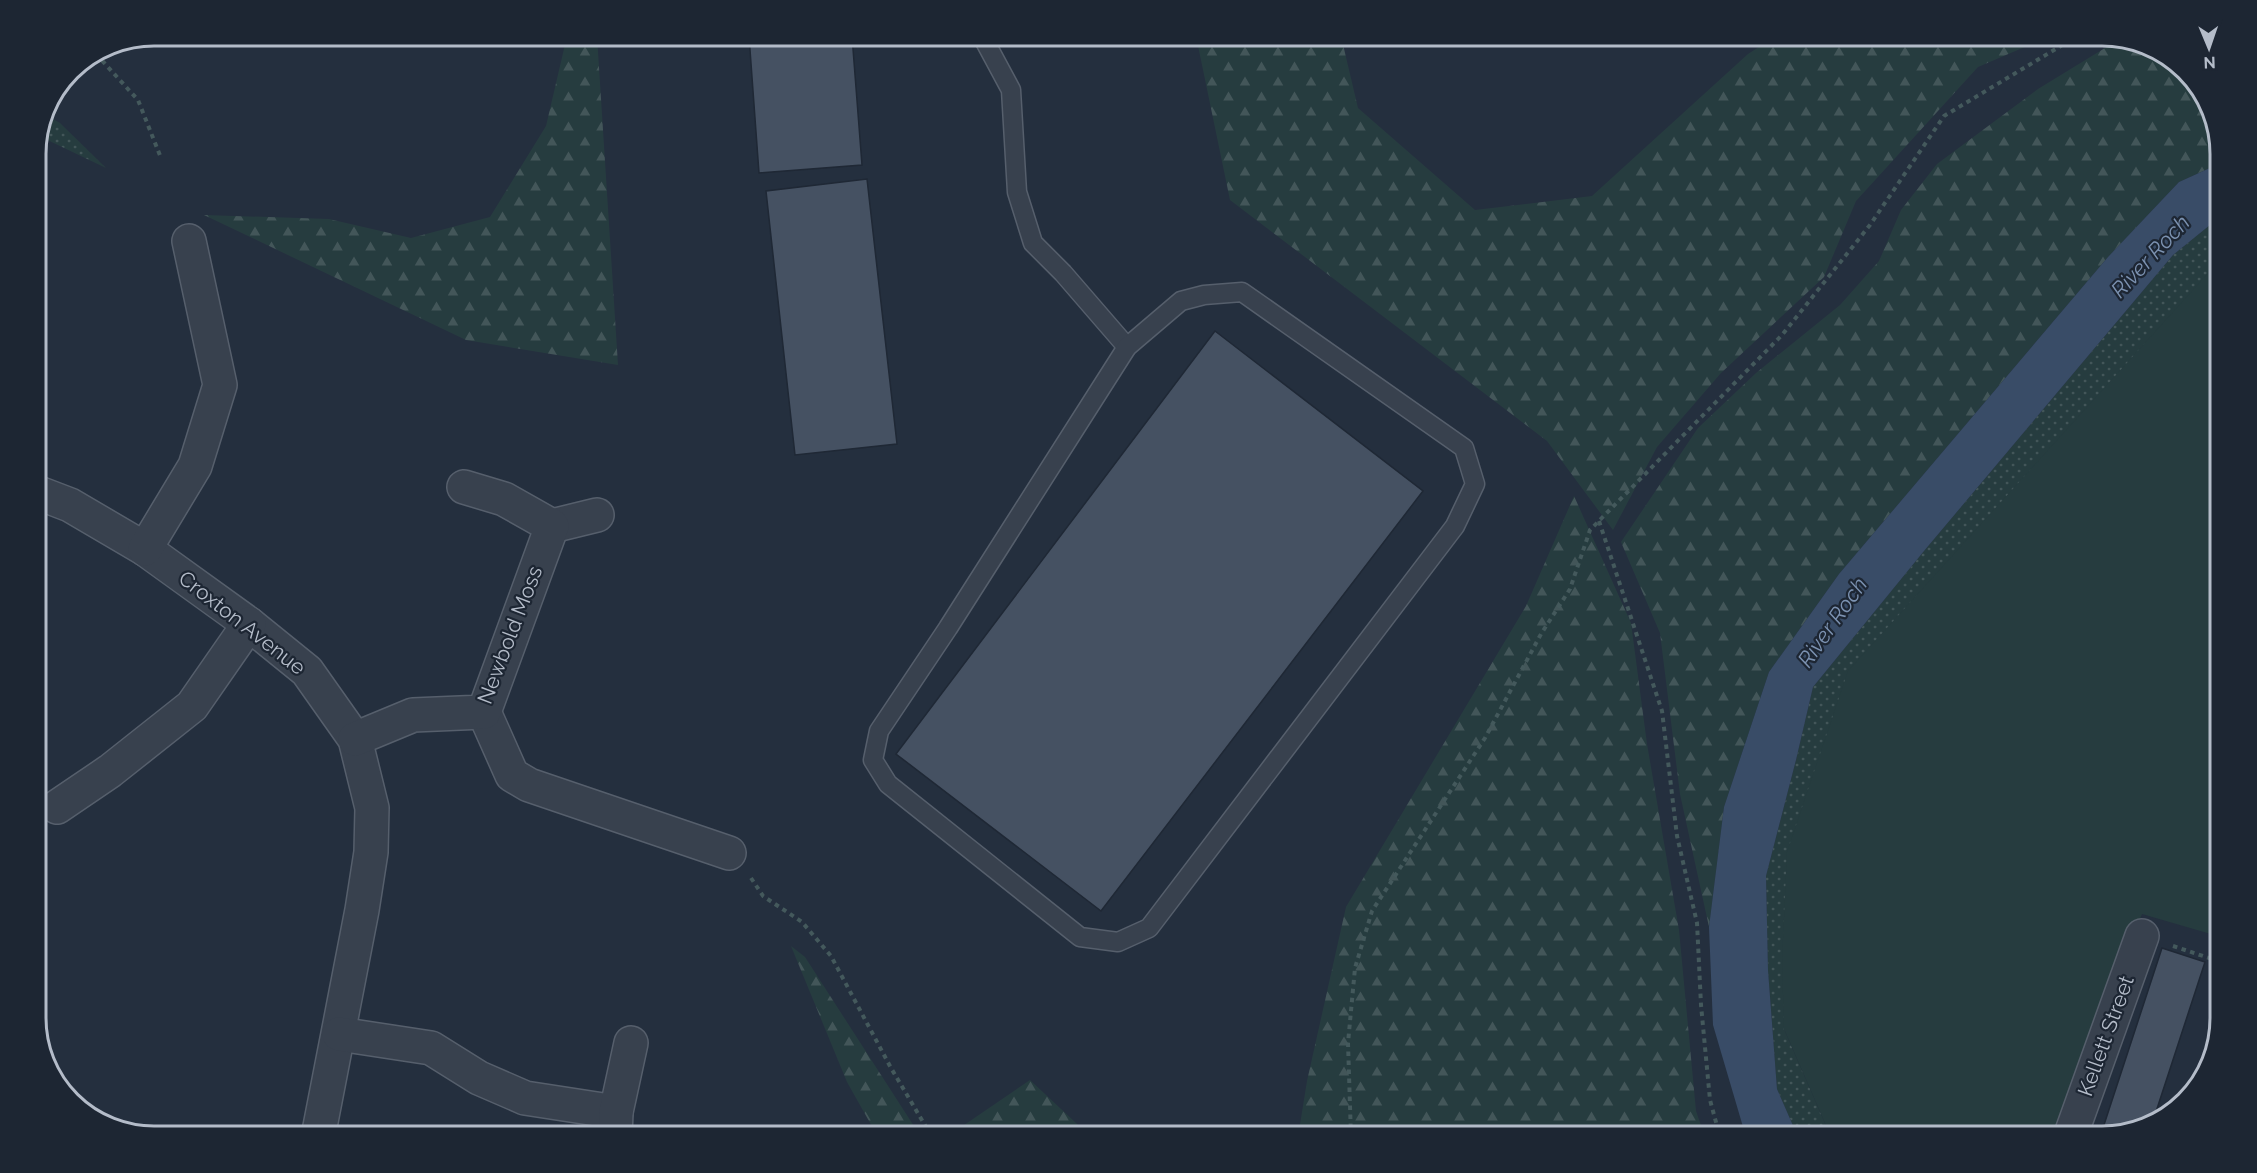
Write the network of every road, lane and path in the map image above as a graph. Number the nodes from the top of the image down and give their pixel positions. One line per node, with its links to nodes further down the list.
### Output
1 (987, 46): 6 (lane)
2 (2061, 46): 10 (path)
3 (102, 60): 4 (path)
4 (161, 158)
5 (189, 241): 12 (street)
6 (1127, 347): 6 (lane)
7 (464, 487): 11 (street)
8 (47, 496): 12 (street, Croxton Avenue)
9 (597, 516): 11 (street)
10 (1599, 521): 25 (path); 26 (path)
11 (552, 526): 14 (street, Newbold Moss)
12 (145, 549): 13 (street, Croxton Avenue)
13 (249, 624): 15 (street, Croxton Avenue); 16 (street)
14 (484, 712): 15 (street, Newbold Moss); 17 (street)
15 (355, 739): 20 (street, Croxton Avenue)
16 (57, 807)
17 (729, 853): 24 (path)
18 (2142, 936): 19 (path); 27 (street, Kellett Street)
19 (2210, 958)
20 (339, 1034): 22 (street); 23 (street, Croxton Avenue)
21 (631, 1043): 22 (street)
22 (615, 1125)
23 (320, 1126)
24 (925, 1126)
25 (1351, 1126)
26 (1717, 1126)
27 (2074, 1126)

